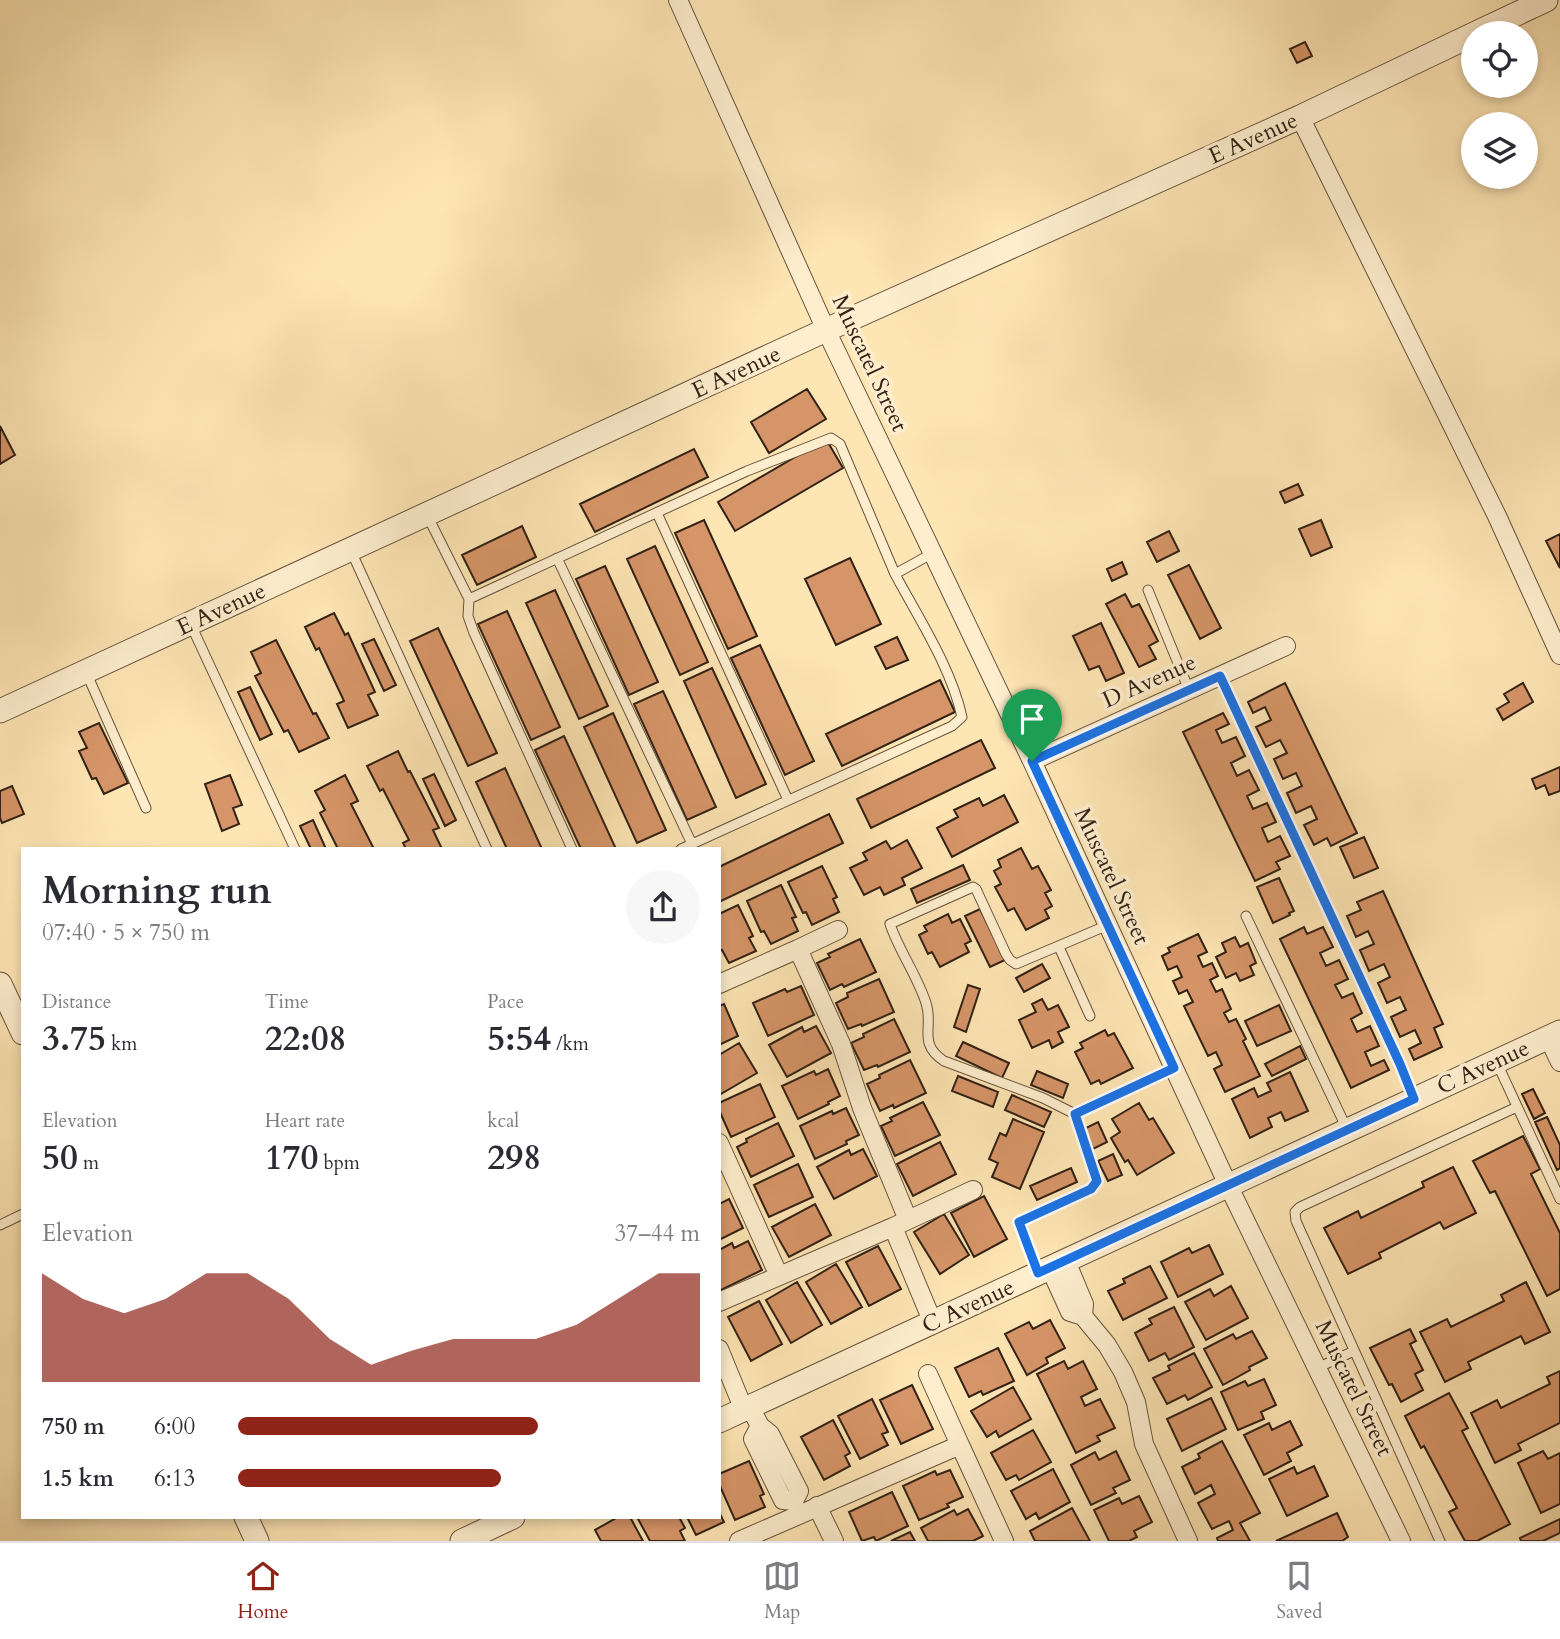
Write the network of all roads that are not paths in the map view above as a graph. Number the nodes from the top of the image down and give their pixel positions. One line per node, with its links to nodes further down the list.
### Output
1 (678, 0): 6 (street, Muscatel Street)
2 (1546, 0): 3 (street, E Avenue)
3 (1502, 21)
4 (1461, 41): 5 (street, E Avenue)
5 (1300, 117): 6 (street, E Avenue); 17 (street)
6 (826, 330): 8 (street, E Avenue); 10 (street, Muscatel Street)
7 (657, 513): 11 (lane); 12 (lane); 23 (lane)
8 (427, 515): 9 (street, E Avenue); 14 (lane)
9 (351, 550): 15 (street, E Avenue); 27 (lane)
10 (933, 553): 12 (lane); 22 (street, Muscatel Street)
11 (557, 558): 14 (lane); 25 (lane)
12 (895, 574): 23 (lane)
13 (1148, 590): 20 (lane)
14 (469, 599): 28 (lane)
15 (191, 623): 18 (street, E Avenue); 26 (lane)
16 (1286, 646): 19 (street, D Avenue)
17 (1560, 654)
18 (86, 672): 21 (street, E Avenue); 24 (lane)
19 (1220, 676): 20 (street, D Avenue); 43 (lane)
20 (1189, 690): 22 (street, D Avenue)
21 (0, 711)
22 (1032, 761): 31 (street, Muscatel Street)
23 (788, 800): 25 (lane)
24 (146, 808)
25 (692, 844): 29 (lane)
26 (294, 847)
27 (486, 847)
28 (571, 847)
29 (685, 847)
30 (1246, 916): 46 (lane)
31 (1108, 925): 33 (lane); 42 (street, Muscatel Street)
32 (838, 930): 34 (street)
33 (1059, 947): 37 (lane); 45 (lane)
34 (798, 948): 35 (street); 52 (street)
35 (721, 983)
36 (0, 984): 38 (street)
37 (1090, 1016)
38 (21, 1029)
39 (1554, 1034): 40 (street, C Avenue); 41 (street)
40 (1496, 1061): 43 (street, C Avenue); 44 (lane)
41 (1560, 1062)
42 (1174, 1068): 45 (lane); 48 (street, Muscatel Street)
43 (1414, 1099): 46 (street, C Avenue)
44 (1517, 1107): 50 (lane); 58 (lane)
45 (1075, 1114): 54 (lane)
46 (1348, 1130): 48 (street, C Avenue)
47 (721, 1147): 55 (street)
48 (1228, 1185): 54 (street, C Avenue); 60 (street, Muscatel Street)
49 (973, 1190): 52 (street)
50 (1560, 1199)
51 (21, 1215): 53 (lane)
52 (901, 1224): 55 (street); 57 (street)
53 (0, 1225)
54 (1051, 1267): 57 (street, C Avenue); 74 (street)
55 (779, 1276): 56 (street)
56 (721, 1301)
57 (933, 1322): 62 (street, C Avenue)
58 (1354, 1350): 60 (lane); 76 (lane)
59 (721, 1353): 62 (street)
60 (1317, 1368): 75 (street, Muscatel Street)
61 (928, 1374): 64 (street)
62 (751, 1414): 63 (street, C Avenue); 66 (street)
63 (721, 1422)
64 (960, 1445): 65 (street); 73 (street)
65 (817, 1506): 66 (street); 72 (street)
66 (797, 1507): 71 (street)
67 (247, 1519): 69 (street)
68 (509, 1519): 70 (street)
69 (257, 1541)
70 (462, 1541)
71 (738, 1541)
72 (834, 1541)
73 (1004, 1541)
74 (1188, 1541)
75 (1401, 1541)
76 (1440, 1541)

